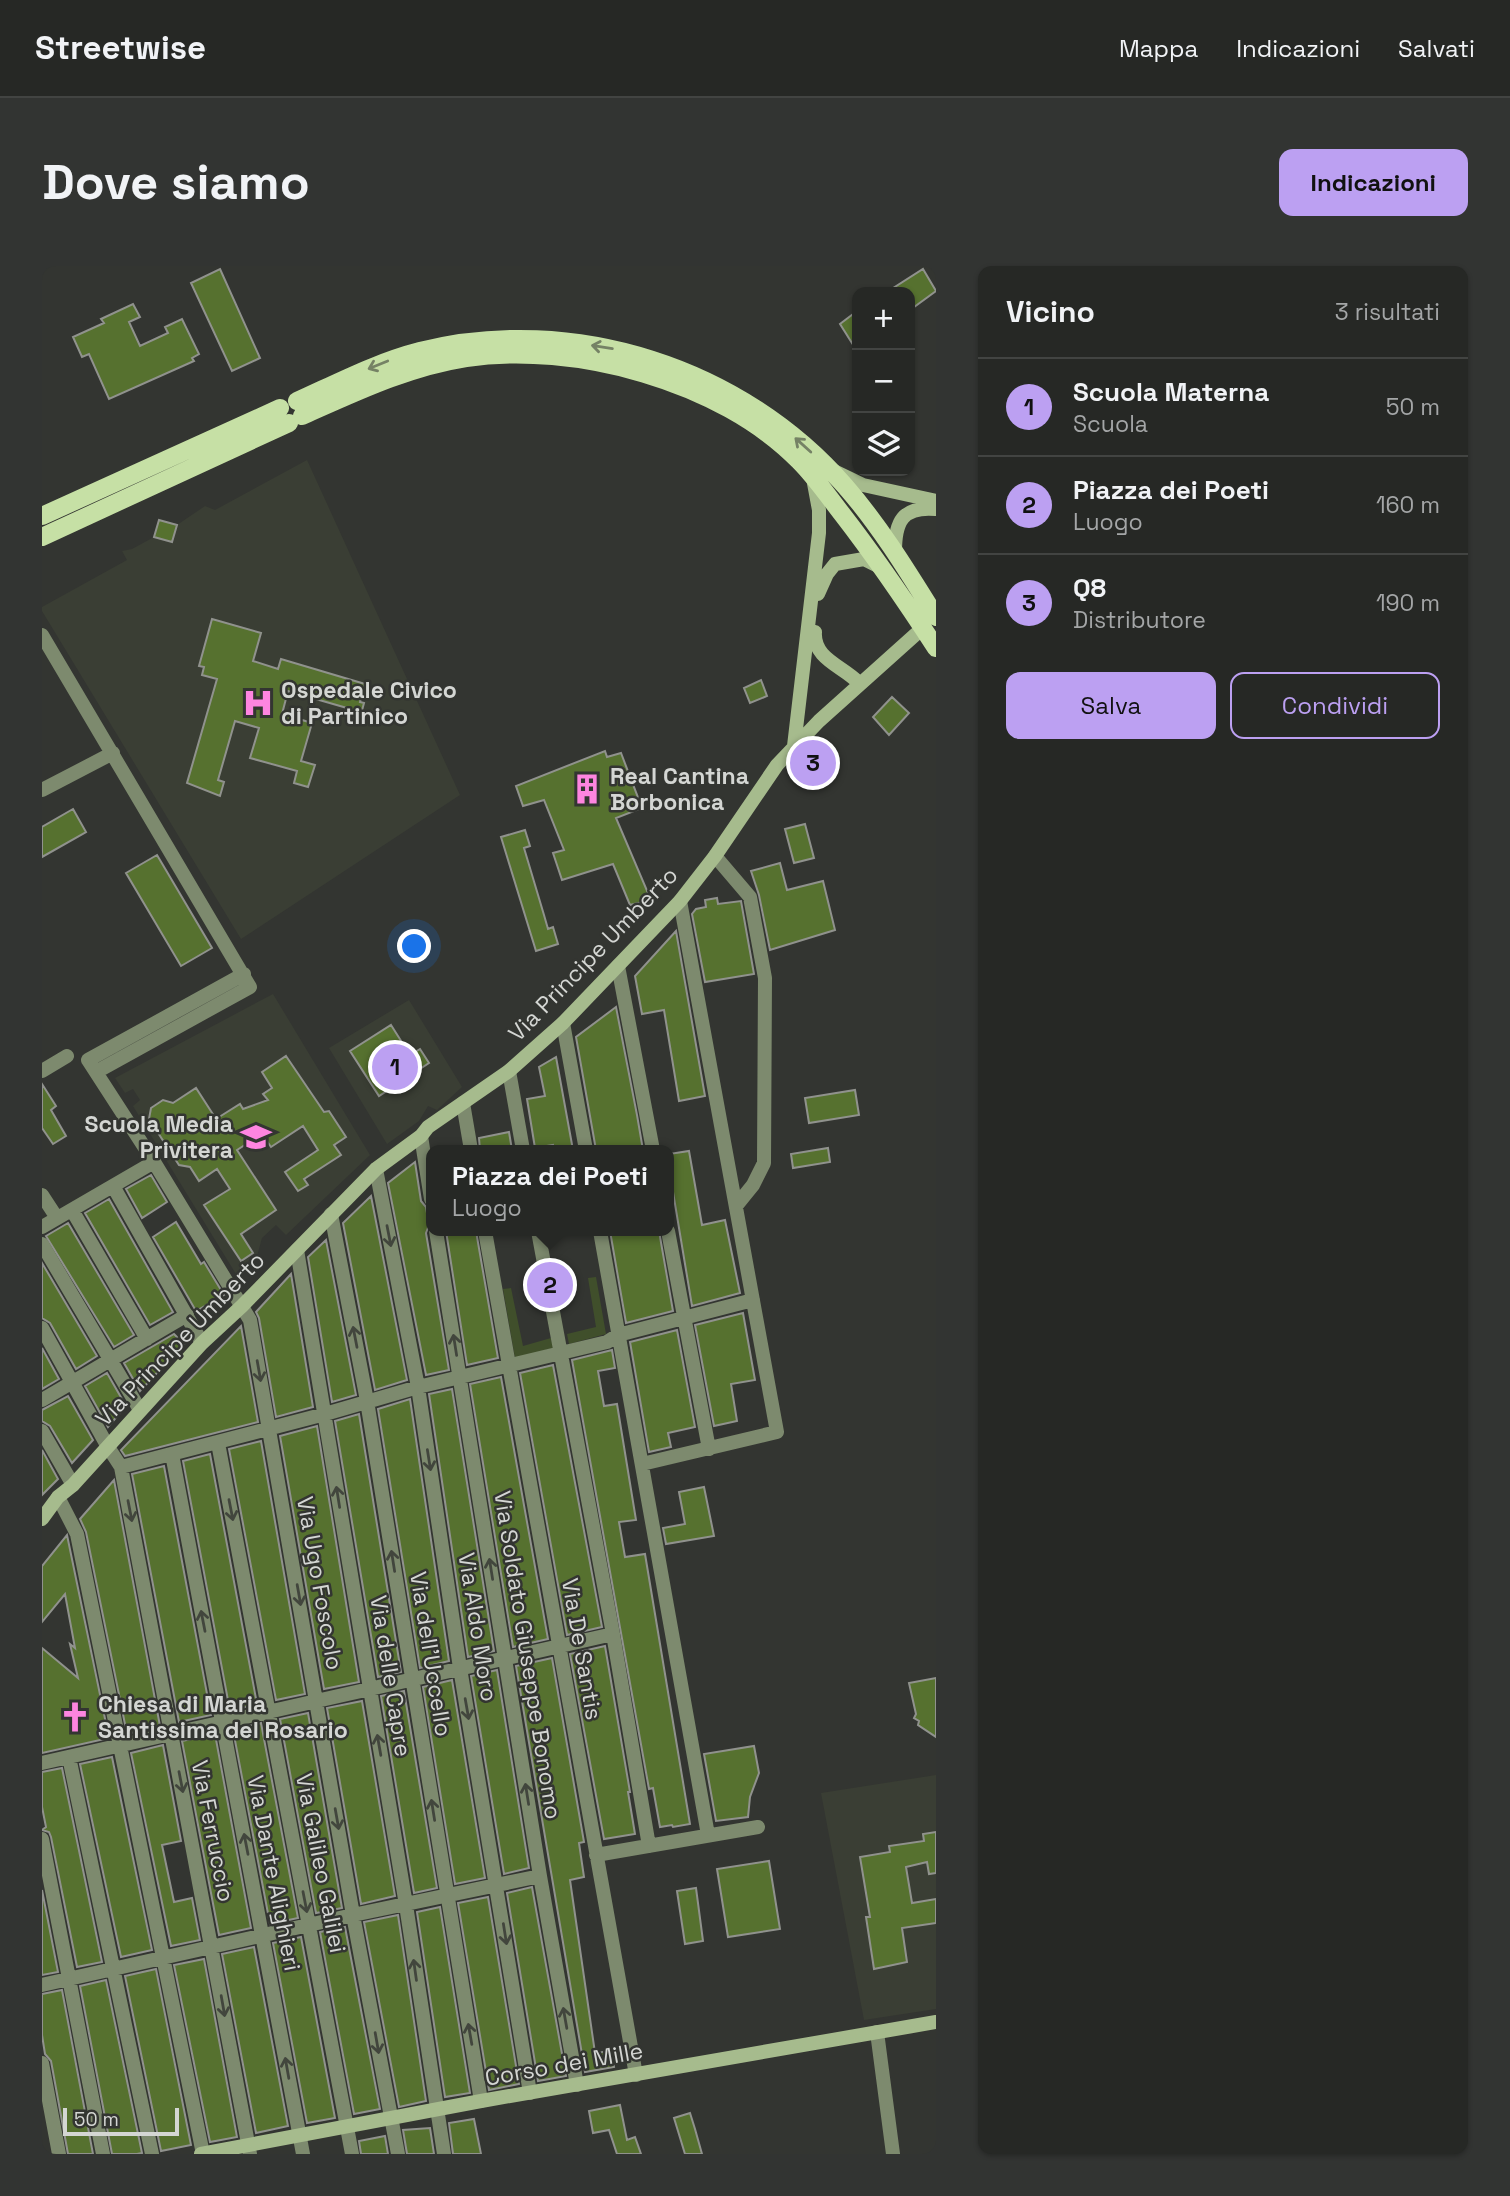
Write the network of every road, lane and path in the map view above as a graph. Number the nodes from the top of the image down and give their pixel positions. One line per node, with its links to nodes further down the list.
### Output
1 (292, 412): 2 (main road); 5 (main road); 6 (main road)
2 (821, 473): 3 (street); 7 (main road); 8 (main road); 14 (street)
3 (936, 501)
4 (936, 509): 7 (street)
5 (42, 516)
6 (42, 537)
7 (895, 552): 9 (main road)
8 (884, 569): 12 (main road); 13 (street)
9 (936, 617)
10 (916, 634): 13 (street, Via Principe Umberto)
11 (42, 635): 17 (street)
12 (936, 648)
13 (859, 683): 15 (street, Via Principe Umberto)
14 (800, 711): 15 (street); 16 (street)
15 (819, 720): 16 (street, Via Principe Umberto)
16 (794, 746): 19 (street, Via Principe Umberto)
17 (113, 752): 18 (street); 32 (street, Via Ugo Foscolo)
18 (42, 790)
19 (715, 856): 20 (street, Via Principe Umberto); 37 (street)
20 (680, 901): 21 (street, Via Principe Umberto); 37 (street)
21 (618, 967): 22 (street, Via Principe Umberto); 31 (street)
22 (563, 1023): 25 (street, Via Principe Umberto); 30 (street)
23 (66, 1056): 24 (street)
24 (42, 1071)
25 (509, 1071): 26 (street, Via Principe Umberto); 29 (street)
26 (463, 1103): 27 (street, Via Principe Umberto); 28 (street)
27 (421, 1136): 33 (street); 34 (street, Via Principe Umberto)
28 (470, 1145)
29 (522, 1145)
30 (585, 1145)
31 (652, 1145)
32 (154, 1162): 35 (street); 50 (street, Via Ugo Foscolo)
33 (426, 1168)
34 (376, 1169): 39 (street, Via Principe Umberto); 62 (street, Via Aldo Moro, one-way to 62)
35 (113, 1186): 38 (street); 51 (street)
36 (42, 1195): 40 (street)
37 (736, 1206): 49 (street)
38 (72, 1210): 40 (street); 55 (street)
39 (331, 1214): 48 (street, Via Principe Umberto); 64 (street, Via dell'Uccello, one-way to 39)
40 (57, 1218): 41 (street)
41 (42, 1227)
42 (437, 1236): 60 (street, Via Soldato Giuseppe Bonomo, one-way to 42)
43 (486, 1236): 59 (street, Via De Santis)
44 (539, 1236): 57 (street)
45 (601, 1236): 54 (street)
46 (669, 1236): 52 (street)
47 (42, 1244): 58 (street)
48 (297, 1250): 50 (street, Via Principe Umberto); 66 (street, Via delle Capre)
49 (753, 1300): 52 (street); 71 (street)
50 (242, 1306): 56 (street, Via Principe Umberto); 67 (street, Via Ugo Foscolo, one-way to 67)
51 (187, 1315): 55 (street); 56 (street)
52 (685, 1318): 54 (street); 71 (street)
53 (42, 1328): 61 (street, Via Ferruccio)
54 (618, 1335): 57 (street); 73 (street)
55 (147, 1339): 58 (street)
56 (202, 1343): 65 (street, Via Principe Umberto)
57 (562, 1351): 59 (street); 78 (street)
58 (111, 1360): 61 (street); 65 (street)
59 (507, 1365): 60 (street); 79 (street, Via De Santis)
60 (460, 1376): 62 (street); 80 (street, Via Soldato Giuseppe Bonomo, one-way to 60)
61 (72, 1382): 63 (street); 70 (street, Via Ferruccio)
62 (418, 1387): 64 (street); 81 (street, Via Aldo Moro, one-way to 81)
63 (42, 1400)
64 (368, 1401): 66 (street); 82 (street, Via dell'Uccello, one-way to 64)
65 (140, 1410): 70 (street, Via Principe Umberto)
66 (325, 1414): 67 (street); 83 (street, Via delle Capre, one-way to 66)
67 (270, 1429): 69 (street); 84 (street, Via Ugo Foscolo, one-way to 84)
68 (42, 1431): 75 (street)
69 (218, 1443): 72 (street); 85 (street, Via Galileo Galilei, one-way to 85)
70 (108, 1447): 74 (street, Via Ferruccio); 75 (street, Via Principe Umberto)
71 (709, 1449): 73 (street)
72 (172, 1454): 74 (street); 86 (street, Via Dante Alighieri, one-way to 72)
73 (642, 1464): 92 (street)
74 (121, 1468): 87 (street, Via Ferruccio, one-way to 87)
75 (73, 1485): 76 (street, Via Principe Umberto)
76 (58, 1497): 77 (street, Via Principe Umberto); 88 (street)
77 (42, 1520)
78 (613, 1634): 79 (street); 94 (street)
79 (558, 1646): 80 (street); 95 (street, Via De Santis)
80 (505, 1658): 81 (street); 96 (street, Via Soldato Giuseppe Bonomo, one-way to 80)
81 (460, 1668): 82 (street); 97 (street, Via Aldo Moro, one-way to 97)
82 (411, 1678): 83 (street); 98 (street, Via dell'Uccello, one-way to 82)
83 (369, 1689): 84 (street); 99 (street, Via delle Capre, one-way to 83)
84 (317, 1700): 85 (street); 100 (street, Via Ugo Foscolo, one-way to 100)
85 (269, 1712): 86 (street); 101 (street, Via Galileo Galilei, one-way to 101)
86 (222, 1722): 87 (street); 102 (street, Via Dante Alighieri, one-way to 86)
87 (172, 1734): 88 (street); 103 (street, Via Ferruccio, one-way to 103)
88 (119, 1746): 89 (street); 104 (street)
89 (69, 1757): 90 (street); 105 (street)
90 (42, 1763)
91 (758, 1827): 92 (street)
92 (708, 1836): 94 (street)
93 (42, 1839): 106 (street)
94 (649, 1846): 95 (street)
95 (596, 1855): 111 (street, Via De Santis)
96 (540, 1876): 97 (street); 112 (street, Via Soldato Giuseppe Bonomo, one-way to 96)
97 (497, 1885): 98 (street); 113 (street, Via Aldo Moro, one-way to 113)
98 (447, 1896): 99 (street); 114 (street, Via dell'Uccello, one-way to 98)
99 (406, 1905): 100 (street); 115 (street, Via delle Capre, one-way to 99)
100 (354, 1915): 101 (street); 116 (street, Via Ugo Foscolo, one-way to 116)
101 (310, 1927): 102 (street); 117 (street, Via Galileo Galilei)
102 (263, 1936): 103 (street); 118 (street, Via Dante Alighieri, one-way to 102)
103 (212, 1948): 104 (street); 119 (street, Via Ferruccio, one-way to 119)
104 (163, 1959): 105 (street); 123 (street)
105 (113, 1969): 106 (street); 122 (street)
106 (71, 1979): 107 (street); 121 (street)
107 (42, 1985)
108 (936, 2022): 109 (street, Corso dei Mille)
109 (877, 2032): 111 (street, Corso dei Mille); 128 (street)
110 (42, 2063): 120 (street)
111 (636, 2074): 112 (street, Corso dei Mille)
112 (577, 2085): 113 (street, Corso dei Mille)
113 (530, 2093): 114 (street, Corso dei Mille)
114 (481, 2101): 115 (street, Corso dei Mille)
115 (436, 2110): 116 (street, Corso dei Mille); 127 (street, Via delle Capre)
116 (390, 2119): 117 (street, Corso dei Mille); 126 (street, Via Ugo Foscolo)
117 (346, 2126): 118 (street, Corso dei Mille); 125 (street, Via Galileo Galilei)
118 (299, 2135): 119 (street, Corso dei Mille); 124 (street, Via Dante Alighieri)
119 (249, 2149): 123 (street, Corso dei Mille)
120 (59, 2154)
121 (103, 2154)
122 (152, 2154)
123 (202, 2154)
124 (303, 2154)
125 (352, 2154)
126 (398, 2154)
127 (444, 2154)
128 (893, 2154)

